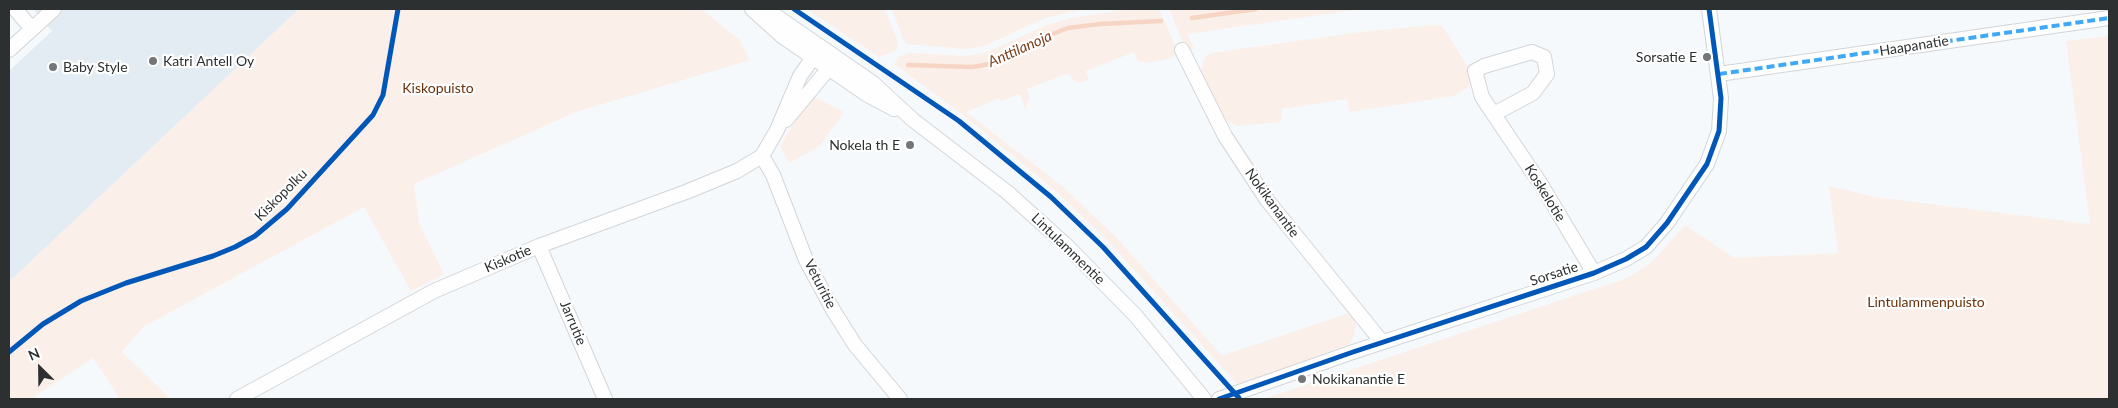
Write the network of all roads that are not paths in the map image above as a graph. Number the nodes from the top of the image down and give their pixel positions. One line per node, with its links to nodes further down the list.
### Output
1 (15, 9): 7 (street)
2 (54, 9): 7 (street)
3 (752, 9): 10 (street, Lintulammentie)
4 (766, 9): 10 (street, Lintulammentie)
5 (1709, 9): 12 (street, Sorsatie)
6 (2109, 18): 12 (street, Haapanatie)
7 (32, 29): 8 (street)
8 (9, 50)
9 (1182, 50): 18 (street, Nokikanantie)
10 (816, 53): 11 (street, Lintulammentie); 14 (street, Kiskotie)
11 (833, 63): 14 (street, Kiskotie); 22 (street, Lintulammentie)
12 (1718, 74): 17 (street, Sorsatie)
13 (1494, 114): 13 (street, Koskelotie); 17 (street, Koskelotie)
14 (777, 130): 15 (street, Kiskotie)
15 (762, 156): 16 (street, Kiskotie); 21 (street, Veturitie)
16 (539, 246): 19 (street, Kiskotie); 20 (street, Jarrutie)
17 (1594, 273): 18 (street, Sorsatie)
18 (1382, 342): 23 (street, Sorsatie)
19 (237, 399)
20 (605, 399)
21 (900, 399)
22 (1204, 399)
23 (1219, 399)

